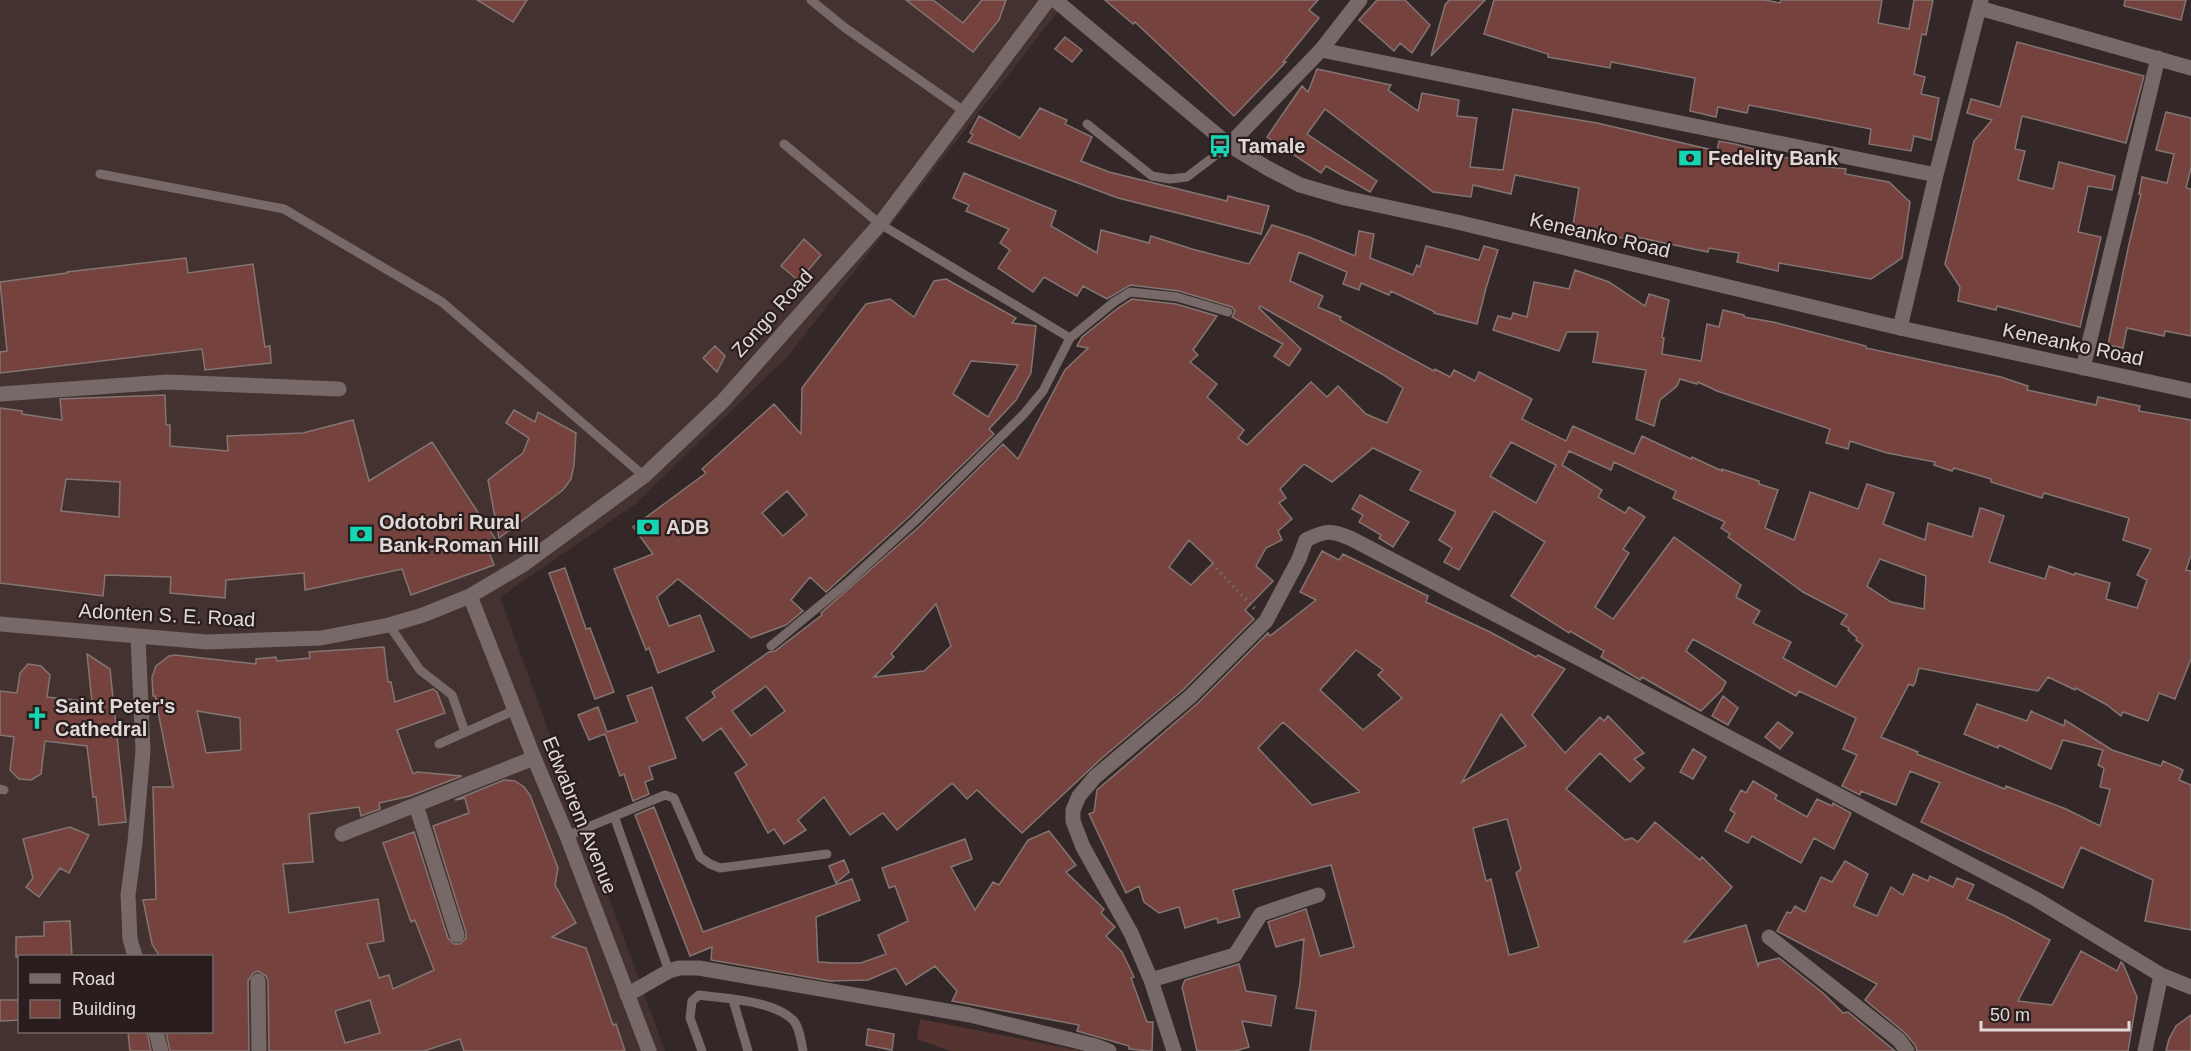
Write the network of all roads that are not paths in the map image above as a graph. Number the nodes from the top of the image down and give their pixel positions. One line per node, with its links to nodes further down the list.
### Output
1 (811, 0): 9 (lane)
2 (1048, 0): 9 (street, Zongo Road)
3 (1055, 0): 12 (street, Keneanko Road)
4 (1360, 0): 6 (street)
5 (1980, 4): 7 (street); 14 (street)
6 (1321, 50): 12 (street); 14 (street)
7 (2158, 58): 8 (street); 19 (street)
8 (2191, 68)
9 (965, 112): 15 (street, Zongo Road)
10 (1087, 124): 12 (lane)
11 (784, 144): 15 (lane)
12 (1229, 145): 17 (street, Keneanko Road)
13 (100, 174): 23 (lane)
14 (1936, 175): 17 (street)
15 (880, 224): 18 (lane); 23 (street, Zongo Road)
16 (1228, 312): 18 (lane)
17 (1900, 328): 19 (street, Keneanko Road)
18 (1070, 338): 28 (lane)
19 (2083, 368): 21 (street, Keneanko Road)
20 (339, 389): 22 (street)
21 (2191, 391)
22 (0, 394)
23 (644, 476): 24 (street, Zongo Road)
24 (470, 596): 26 (street, Adonten S. E. Road); 29 (street, Edwabrem Avenue)
25 (0, 624): 27 (street, Adonten S. E. Road)
26 (388, 625): 27 (street, Adonten S. E. Road); 30 (lane)
27 (138, 637): 41 (street)
28 (771, 646)
29 (515, 710): 30 (lane); 32 (street, Edwabrem Avenue)
30 (465, 732): 31 (lane)
31 (438, 744)
32 (534, 758): 33 (street); 36 (street, Edwabrem Avenue)
33 (416, 805): 35 (street); 39 (street)
34 (614, 816): 36 (lane); 37 (lane); 42 (lane)
35 (342, 834)
36 (567, 836): 47 (street, Edwabrem Avenue)
37 (827, 854)
38 (1318, 895): 44 (street)
39 (457, 935)
40 (1769, 938): 58 (street)
41 (134, 955)
42 (669, 971): 47 (street); 56 (street)
43 (2160, 975): 44 (street); 46 (street); 59 (street)
44 (1151, 980): 57 (street)
45 (258, 981): 51 (street)
46 (2191, 987)
47 (627, 995): 52 (street, Edwabrem Avenue)
48 (733, 1000): 53 (lane); 54 (lane); 55 (lane)
49 (156, 1033): 50 (street)
50 (161, 1051)
51 (259, 1051)
52 (649, 1051)
53 (702, 1051)
54 (748, 1051)
55 (802, 1051)
56 (1109, 1051)
57 (1174, 1051)
58 (1907, 1051)
59 (2145, 1051)

